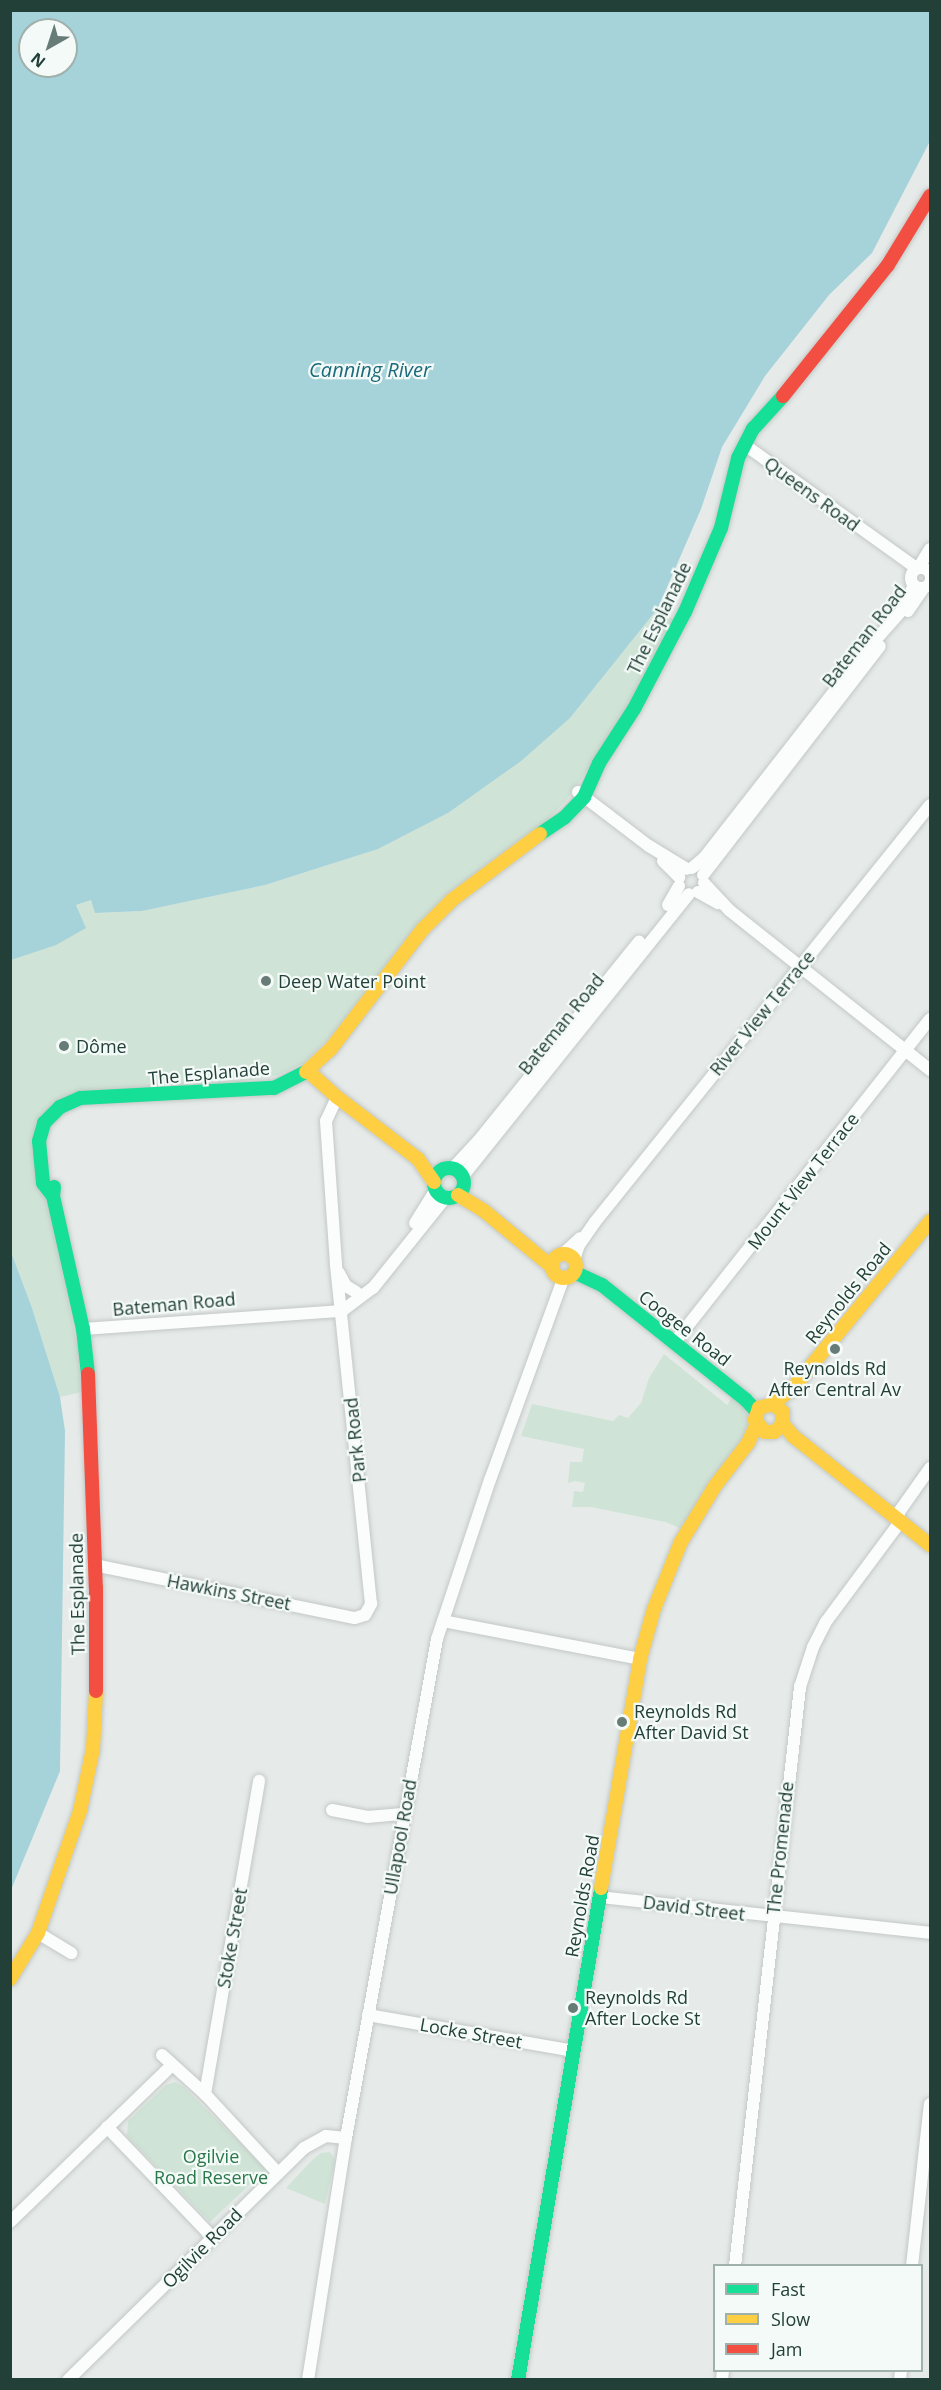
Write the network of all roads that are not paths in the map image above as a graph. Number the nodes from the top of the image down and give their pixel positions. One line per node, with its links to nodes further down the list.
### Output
1 (930, 196): 2 (street, The Esplanade)
2 (748, 447): 4 (street, Queens Road); 5 (street, The Esplanade)
3 (930, 549): 4 (street, Bateman Road)
4 (923, 578): 7 (street, Bateman Road)
5 (581, 794): 7 (street); 12 (street, The Esplanade)
6 (930, 805): 8 (street, River View Terrace)
7 (691, 880): 8 (street); 14 (street, Bateman Road)
8 (800, 967): 10 (street); 17 (street, River View Terrace)
9 (930, 1019): 10 (street, Mount View Terrace)
10 (906, 1051): 11 (street); 21 (street, Mount View Terrace)
11 (930, 1070)
12 (308, 1071): 13 (street, Coogee Road); 20 (street, The Esplanade)
13 (337, 1097): 14 (street, Coogee Road); 16 (street, Park Road)
14 (449, 1183): 17 (street, Coogee Road); 18 (street, Bateman Road); 19 (street, Bateman Road)
15 (930, 1221): 22 (street, Reynolds Road)
16 (336, 1264): 18 (street, Park Road); 19 (street, Park Road)
17 (564, 1265): 21 (street, Coogee Road); 28 (street, Ullapool Road)
18 (356, 1292): 19 (street, Bateman Road)
19 (341, 1306): 20 (street, Bateman Road); 27 (street, Park Road)
20 (83, 1329): 26 (street, The Esplanade)
21 (674, 1343): 22 (street, Coogee Road)
22 (770, 1418): 24 (street, Coogee Road); 29 (street, Reynolds Road)
23 (930, 1468): 24 (street, The Promenade)
24 (897, 1519): 25 (street, Coogee Road); 34 (street, The Promenade)
25 (930, 1545)
26 (94, 1565): 27 (street, Hawkins Street); 35 (street, The Esplanade)
27 (364, 1615)
28 (443, 1621): 29 (street); 32 (street, Ullapool Road)
29 (640, 1659): 33 (street, Reynolds Road)
30 (259, 1781): 43 (street, Stoke Street)
31 (332, 1810): 32 (street)
32 (404, 1814): 39 (street, Ullapool Road)
33 (600, 1898): 34 (street, David Street); 40 (street, Reynolds Road)
34 (772, 1918): 36 (street, David Street); 50 (street, The Promenade)
35 (38, 1933): 37 (street); 38 (street, The Esplanade)
36 (930, 1934)
37 (71, 1953)
38 (10, 1979)
39 (368, 2015): 40 (street, Locke Street); 46 (street, Ullapool Road)
40 (574, 2051): 54 (street, Reynolds Road)
41 (162, 2055): 42 (street)
42 (171, 2066): 43 (street); 45 (street)
43 (205, 2094): 47 (street)
44 (930, 2104): 51 (street)
45 (107, 2127): 48 (street); 49 (street)
46 (346, 2138): 47 (street, Ogilvie Road); 53 (street, Ullapool Road)
47 (278, 2173): 49 (street, Ogilvie Road)
48 (10, 2222)
49 (213, 2238): 52 (street, Ogilvie Road)
50 (735, 2264)
51 (912, 2264)
52 (68, 2379)
53 (309, 2379)
54 (518, 2379)

